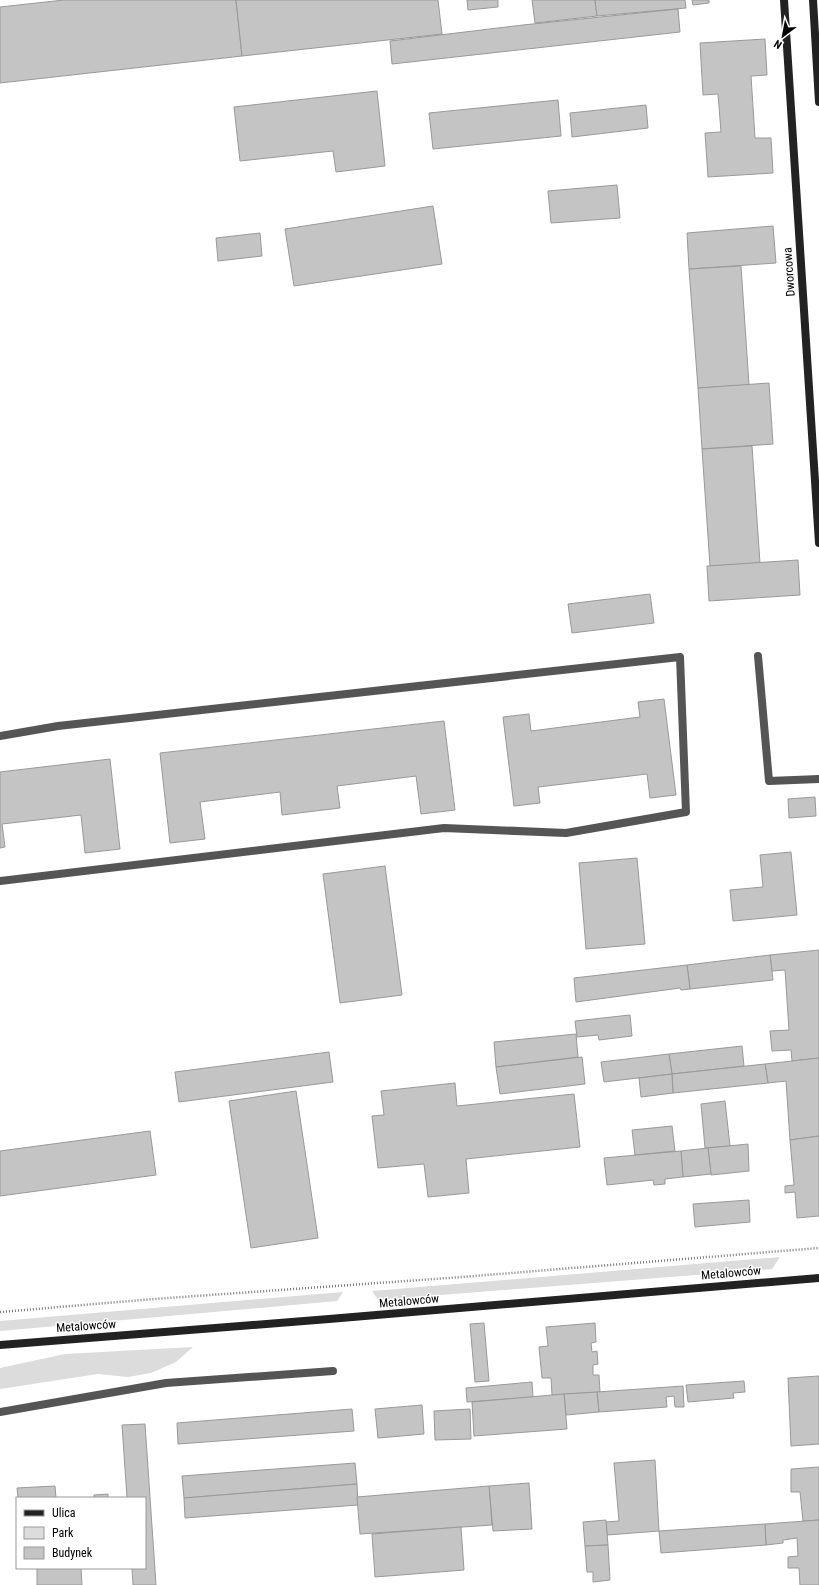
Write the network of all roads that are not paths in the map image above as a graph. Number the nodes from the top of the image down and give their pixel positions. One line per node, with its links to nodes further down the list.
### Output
1 (784, 0): 4 (street, Dworcowa)
2 (813, 0): 3 (street)
3 (819, 102)
4 (816, 463): 5 (street, Dworcowa)
5 (819, 543)
6 (758, 656): 8 (lane)
7 (0, 736): 9 (lane)
8 (819, 779)
9 (0, 881)
10 (819, 1278): 11 (street, Metalowców)
11 (0, 1345)
12 (333, 1370): 13 (lane)
13 (0, 1412)

